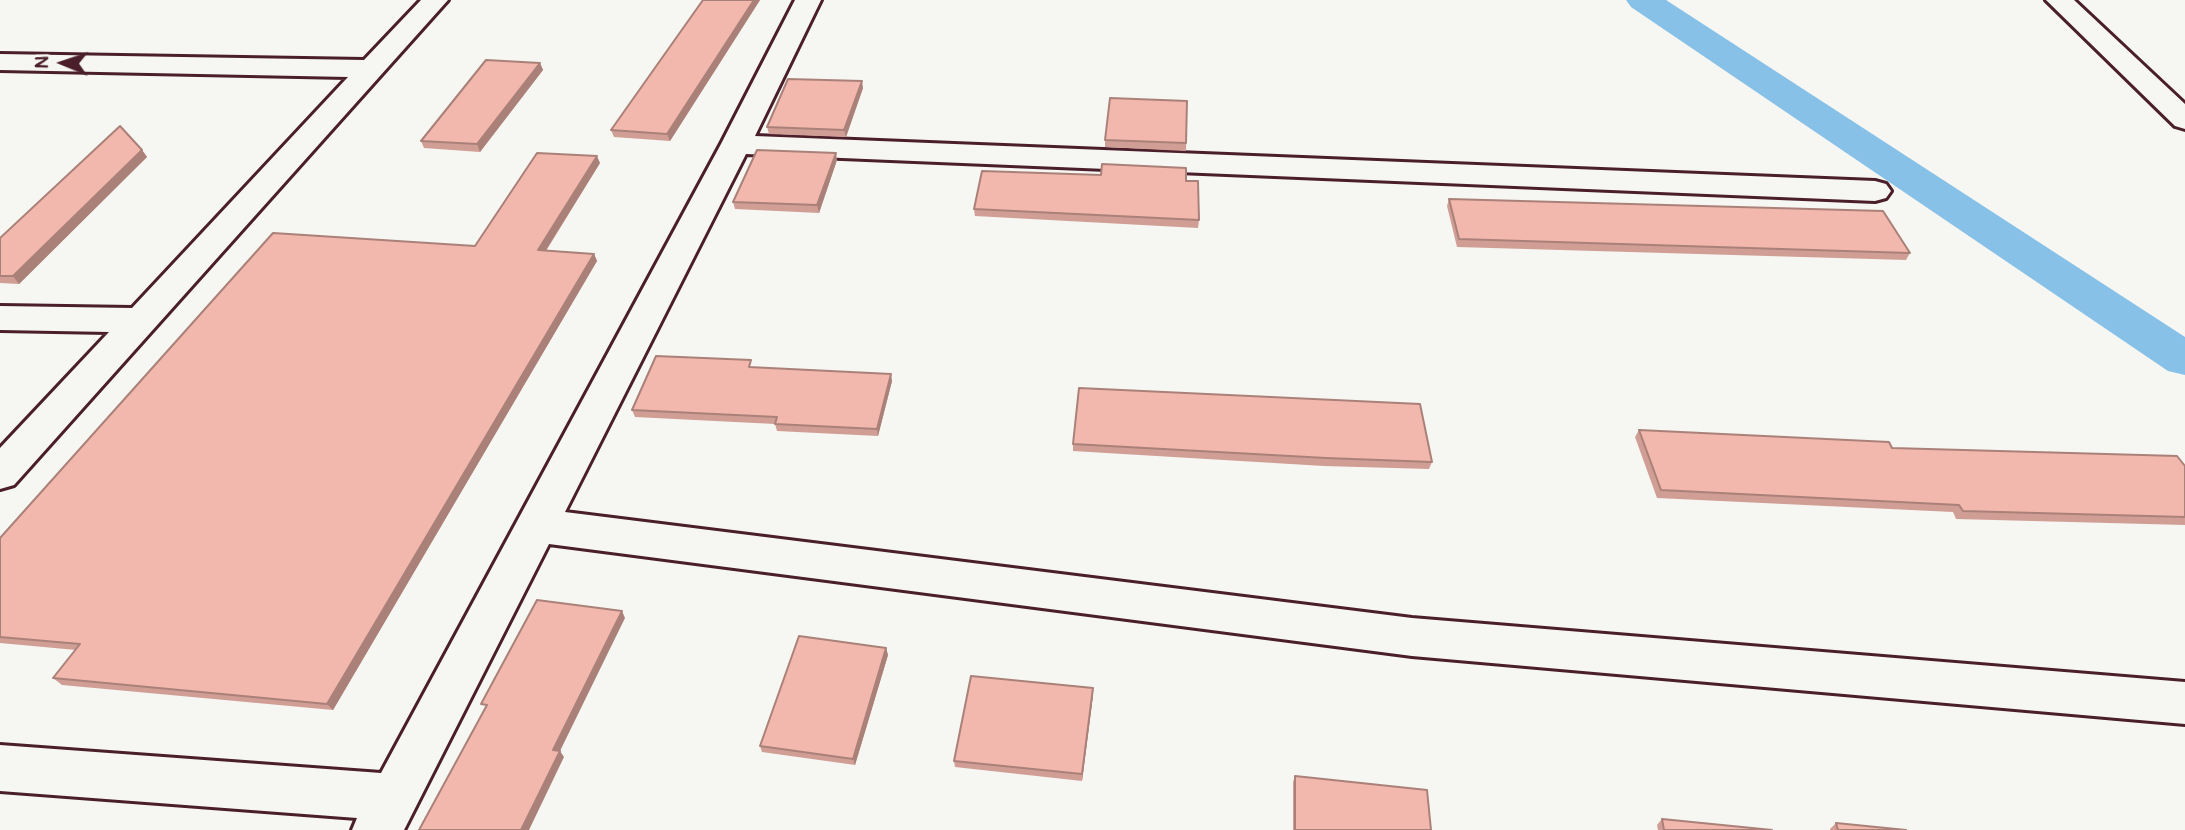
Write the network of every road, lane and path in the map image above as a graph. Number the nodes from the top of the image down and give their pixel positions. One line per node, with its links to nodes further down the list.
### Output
1 (435, 0): 5 (street)
2 (808, 0): 7 (street)
3 (2059, 0): 6 (street)
4 (0, 62): 5 (street)
5 (370, 69): 10 (street)
6 (2185, 121)
7 (736, 144): 8 (street); 12 (street)
8 (1875, 191)
9 (0, 318): 10 (street)
10 (140, 320): 11 (street)
11 (0, 474)
12 (534, 525): 13 (street); 15 (street)
13 (2185, 703)
14 (0, 768): 15 (street)
15 (385, 813)

